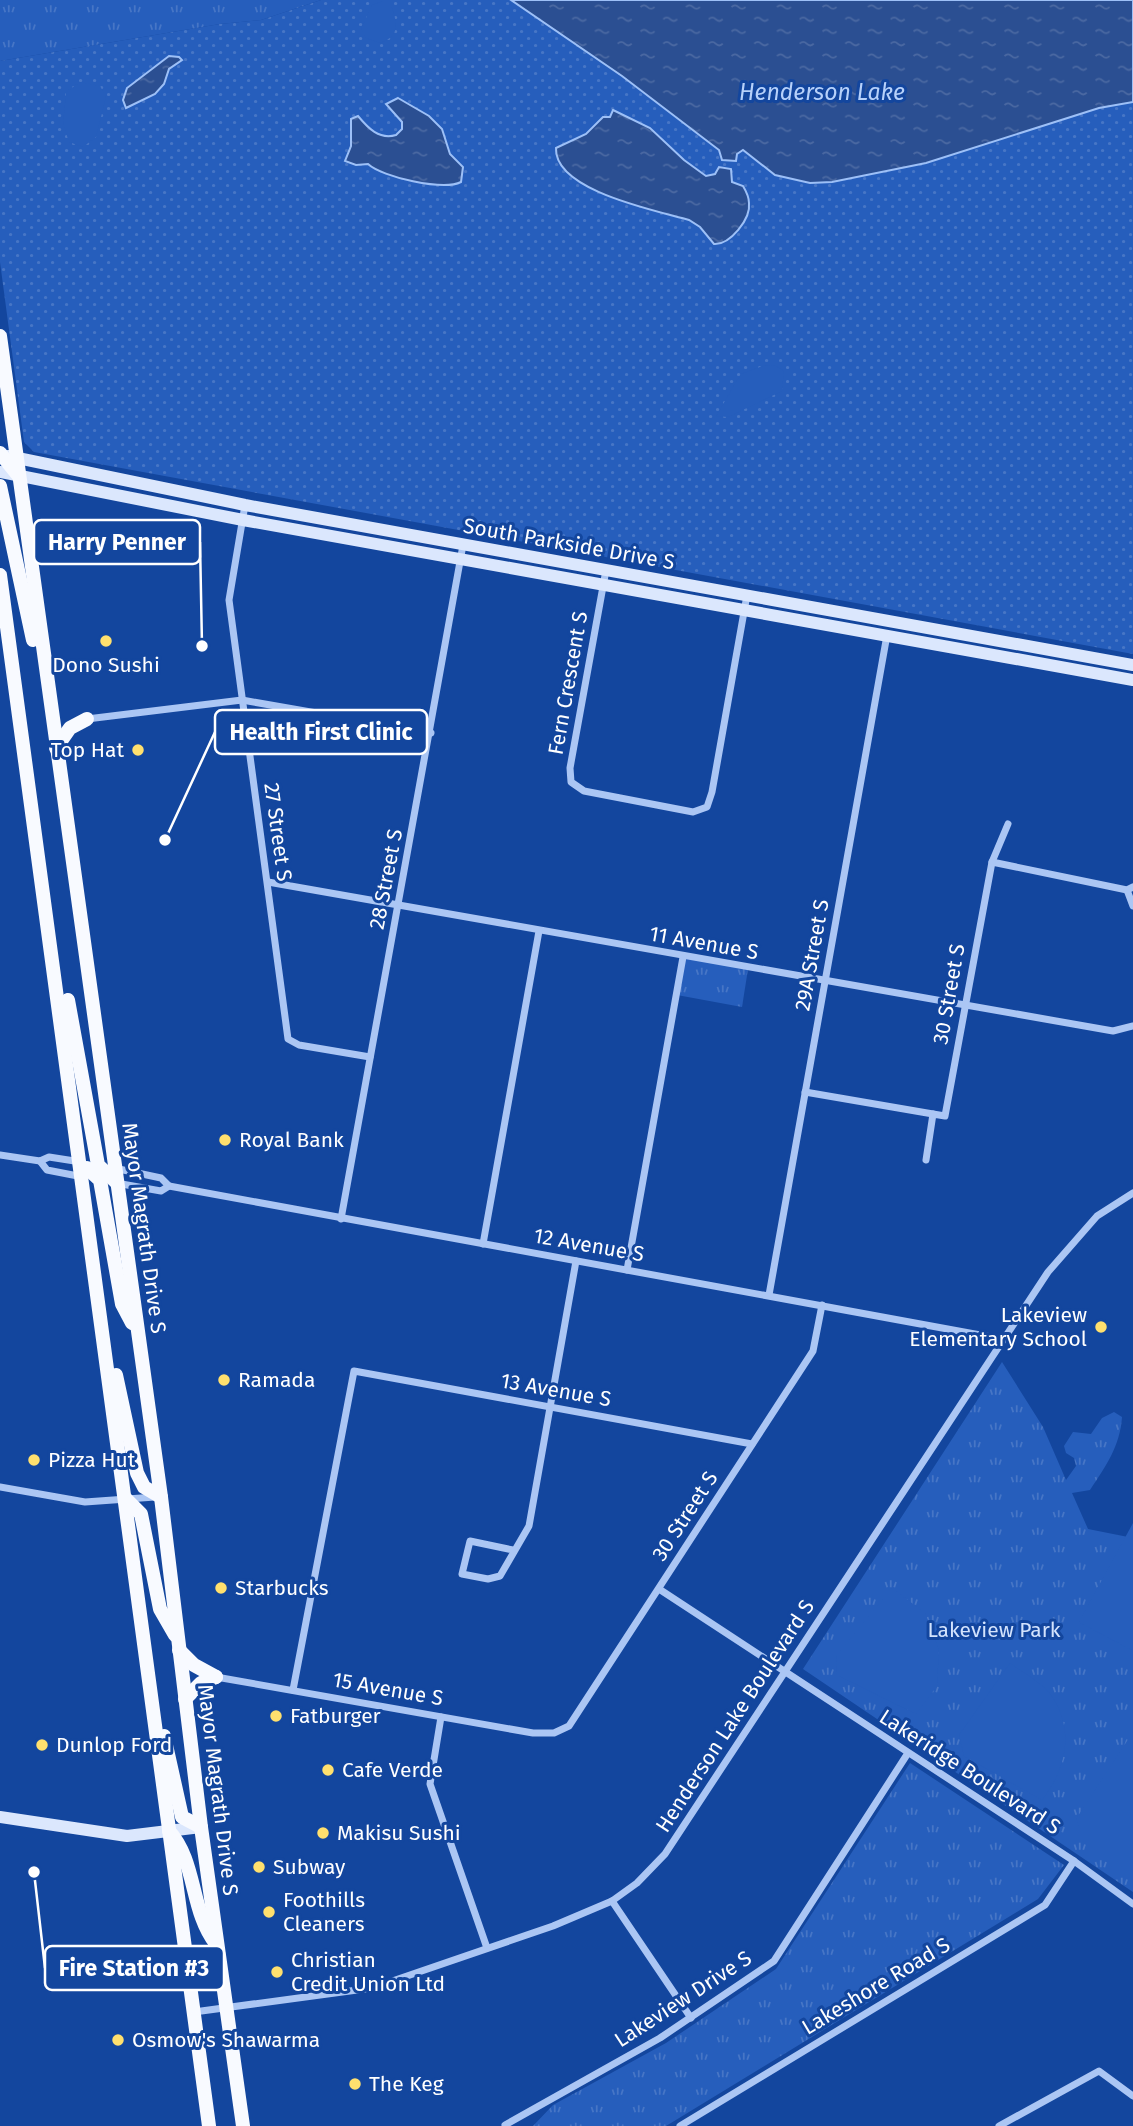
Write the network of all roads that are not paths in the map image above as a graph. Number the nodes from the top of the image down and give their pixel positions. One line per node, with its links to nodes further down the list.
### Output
1 (0, 336): 3 (main road, Mayor Magrath Drive S)
2 (0, 454): 3 (main road, South Parkside Drive S); 5 (main road)
3 (16, 458): 5 (main road, Mayor Magrath Drive S); 7 (main road, South Parkside Drive S)
4 (0, 472): 5 (main road, South Parkside Drive S)
5 (19, 476): 8 (main road, South Parkside Drive S); 16 (main road, Mayor Magrath Drive S)
6 (0, 486): 16 (main road)
7 (245, 505): 8 (street, 27 Street S); 9 (main road, South Parkside Drive S)
8 (243, 520): 9 (main road, South Parkside Drive S); 19 (street, 27 Street S)
9 (462, 551): 10 (main road, South Parkside Drive S); 12 (main road, South Parkside Drive S); 22 (street, 28 Street S)
10 (606, 570): 12 (street, Fern Crescent S); 13 (main road, South Parkside Drive S)
11 (0, 575): 32 (main road)
12 (604, 584): 13 (main road, South Parkside Drive S); 13 (street, Fern Crescent S)
13 (746, 602): 14 (main road, South Parkside Drive S); 15 (main road, South Parkside Drive S)
14 (889, 621): 15 (street, 29A Street S); 17 (main road, South Parkside Drive S)
15 (887, 636): 18 (main road, South Parkside Drive S); 33 (street, 29A Street S)
16 (43, 650): 20 (main road, Mayor Magrath Drive S)
17 (1133, 665)
18 (1133, 680)
19 (242, 700): 21 (street); 22 (street); 26 (street, 27 Street S)
20 (51, 704): 21 (main road); 23 (main road, Mayor Magrath Drive S)
21 (87, 719): 23 (main road)
22 (431, 733): 28 (street, 28 Street S)
23 (56, 748): 44 (main road, Mayor Magrath Drive S)
24 (1008, 824): 25 (street, 30 Street S)
25 (992, 862): 27 (street); 34 (street, 30 Street S)
26 (268, 882): 28 (street, 11 Avenue S); 36 (street, 27 Street S)
27 (1130, 889): 29 (street)
28 (399, 906): 30 (street, 11 Avenue S); 36 (street, 28 Street S)
29 (1133, 906)
30 (539, 931): 31 (street, 11 Avenue S); 48 (street)
31 (683, 957): 33 (street, 11 Avenue S); 50 (street)
32 (53, 958): 42 (main road); 43 (main road)
33 (825, 982): 34 (street, 11 Avenue S); 37 (street, 29A Street S)
34 (965, 1007): 35 (street, 11 Avenue S); 38 (street, 30 Street S)
35 (1133, 1026)
36 (370, 1057): 47 (street, 28 Street S)
37 (805, 1092): 38 (street); 51 (street, 29A Street S)
38 (933, 1114): 40 (street, 30 Street S)
39 (0, 1155): 41 (street)
40 (926, 1160)
41 (40, 1161): 42 (street); 42 (street)
42 (82, 1169): 43 (main road); 54 (main road)
43 (99, 1173): 44 (main road); 53 (main road)
44 (116, 1176): 45 (street, 12 Avenue S); 45 (street, 12 Avenue S); 53 (main road, Mayor Magrath Drive S)
45 (169, 1186): 47 (street, 12 Avenue S)
46 (1133, 1193): 55 (street, Henderson Lake Boulevard S)
47 (341, 1219): 48 (street, 12 Avenue S)
48 (483, 1244): 49 (street, 12 Avenue S)
49 (576, 1261): 50 (street, 12 Avenue S); 56 (street)
50 (627, 1270): 51 (street, 12 Avenue S)
51 (769, 1295): 52 (street, 12 Avenue S)
52 (822, 1305): 55 (street, 12 Avenue S); 57 (street, 30 Street S)
53 (137, 1332): 59 (main road, Mayor Magrath Drive S)
54 (105, 1339): 59 (main road); 60 (main road)
55 (1002, 1339): 64 (street, Henderson Lake Boulevard S)
56 (551, 1407): 57 (street, 13 Avenue S); 61 (street); 66 (street, 13 Avenue S)
57 (752, 1444): 62 (street, 30 Street S)
58 (0, 1487): 60 (street)
59 (161, 1497): 60 (street); 63 (main road, Mayor Magrath Drive S)
60 (126, 1499): 63 (main road); 68 (main road)
61 (513, 1550): 61 (street)
62 (659, 1589): 64 (street, Lakeridge Boulevard S); 70 (street, 30 Street S)
63 (179, 1646): 65 (main road); 67 (main road, Mayor Magrath Drive S)
64 (786, 1672): 71 (street, Lakeridge Boulevard S); 76 (street, Henderson Lake Boulevard S)
65 (216, 1677): 66 (street, 15 Avenue S); 67 (main road)
66 (293, 1690): 69 (street, 15 Avenue S)
67 (185, 1699): 73 (main road, Mayor Magrath Drive S)
68 (154, 1715): 73 (main road); 74 (main road)
69 (441, 1717): 70 (street, 15 Avenue S); 79 (street)
70 (554, 1733)
71 (908, 1753): 75 (street, Lakeridge Boulevard S); 82 (street, Lakeview Drive S)
72 (0, 1817): 74 (main road)
73 (201, 1827): 74 (main road); 78 (main road, Mayor Magrath Drive S)
74 (169, 1832): 78 (main road); 81 (main road)
75 (1074, 1861): 77 (street, Lakeridge Boulevard S); 87 (street, Lakeshore Road S)
76 (612, 1901): 79 (street, Henderson Lake Boulevard S); 82 (street)
77 (1133, 1904)
78 (218, 1946): 80 (main road, Mayor Magrath Drive S)
79 (487, 1948): 80 (street, Henderson Lake Boulevard S)
80 (226, 2008): 81 (street, Henderson Lake Boulevard S); 86 (main road, Mayor Magrath Drive S)
81 (194, 2012): 85 (main road)
82 (691, 2018): 84 (street, Lakeview Drive S)
83 (1133, 2096): 88 (street)
84 (505, 2125)
85 (209, 2126)
86 (243, 2126)
87 (680, 2126)
88 (999, 2126)

